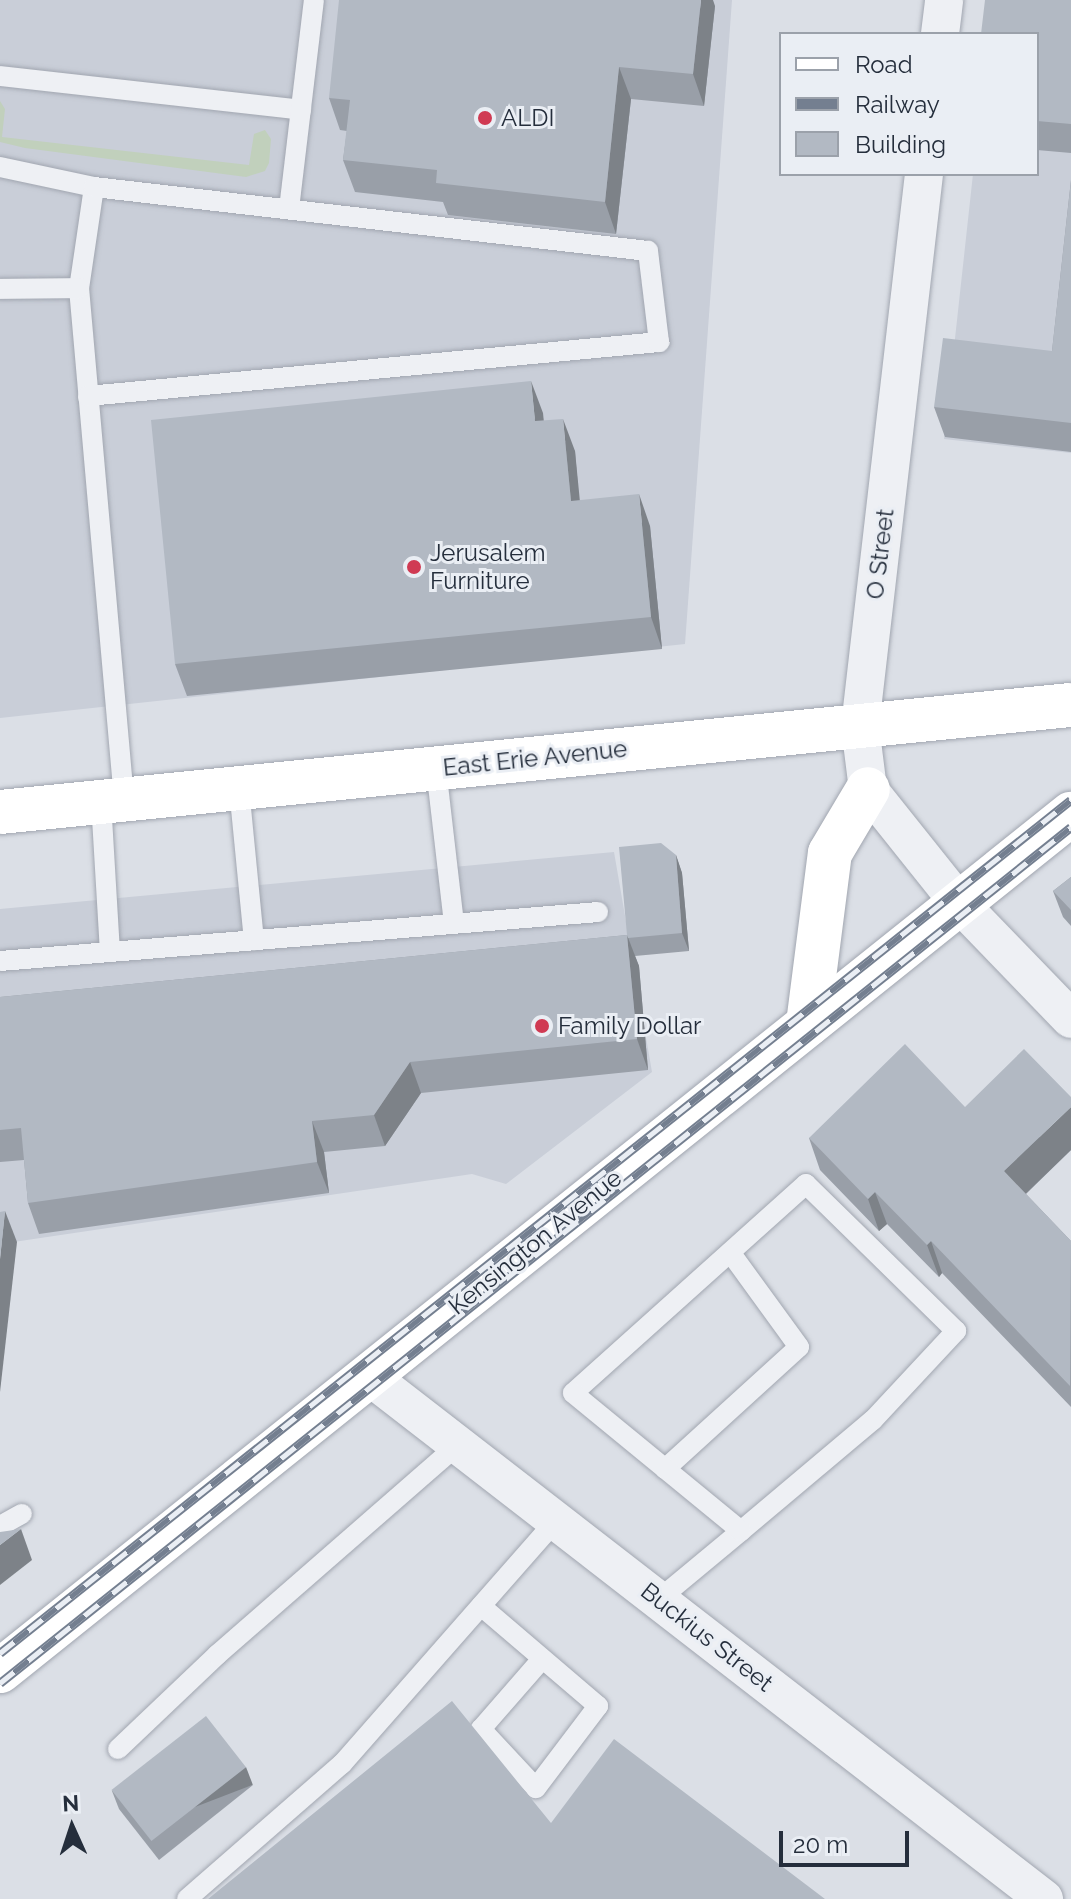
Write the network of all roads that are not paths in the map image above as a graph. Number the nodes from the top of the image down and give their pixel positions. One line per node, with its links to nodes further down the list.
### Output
1 (314, 0): 5 (lane)
2 (944, 0): 3 (street)
3 (940, 32)
4 (0, 76): 5 (lane)
5 (301, 110): 9 (lane)
6 (0, 167): 8 (lane)
7 (924, 176): 14 (street, O Street)
8 (94, 187): 9 (lane); 10 (lane)
9 (289, 209): 12 (lane)
10 (79, 288): 11 (lane); 12 (lane)
11 (0, 289)
12 (88, 396): 18 (lane)
13 (1071, 705): 14 (street, East Erie Avenue)
14 (860, 726): 15 (street, East Erie Avenue); 17 (street, O Street)
15 (436, 768): 16 (street, East Erie Avenue); 23 (lane)
16 (239, 788): 18 (street, East Erie Avenue); 24 (lane)
17 (868, 789): 21 (street); 28 (street)
18 (112, 800): 19 (street, East Erie Avenue); 25 (lane)
19 (0, 807)
20 (1071, 814): 21 (street, Kensington Avenue)
21 (959, 903): 27 (street); 28 (street, Kensington Avenue)
22 (598, 912): 23 (lane)
23 (454, 923): 24 (lane)
24 (254, 940): 25 (lane)
25 (110, 952): 26 (lane)
26 (0, 961)
27 (1071, 1019)
28 (808, 1024): 30 (street, Kensington Avenue)
29 (730, 1252): 32 (lane); 32 (lane); 36 (lane)
30 (369, 1376): 31 (street, Buckius Street); 40 (street, Kensington Avenue)
31 (458, 1445): 34 (street, Buckius Street); 41 (lane)
32 (665, 1469): 36 (lane)
33 (22, 1514): 35 (lane)
34 (556, 1520): 37 (street, Buckius Street); 38 (lane)
35 (0, 1526)
36 (741, 1531): 37 (lane)
37 (658, 1600): 44 (street, Buckius Street)
38 (481, 1606): 39 (lane); 43 (lane)
39 (542, 1659): 39 (lane)
40 (0, 1671)
41 (118, 1749)
42 (1071, 1895): 45 (street)
43 (187, 1899)
44 (1044, 1899)
45 (1066, 1899)

